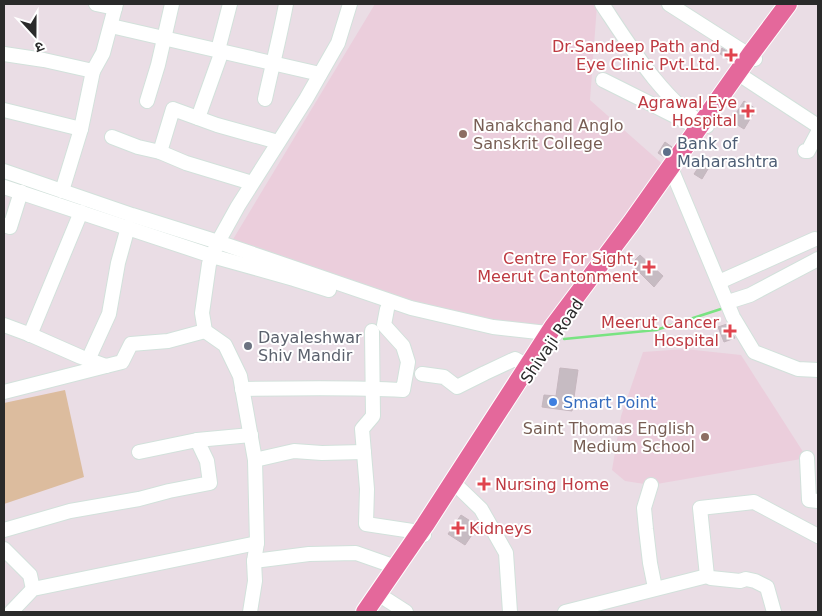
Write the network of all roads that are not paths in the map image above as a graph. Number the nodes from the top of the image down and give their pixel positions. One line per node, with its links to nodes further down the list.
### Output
1 (96, 4): 8 (street)
2 (172, 4): 11 (street)
3 (230, 4): 12 (street)
4 (286, 4): 15 (street)
5 (350, 4): 17 (street)
6 (602, 4): 24 (street)
7 (669, 4): 14 (street)
8 (116, 6): 10 (street)
9 (788, 8): 14 (main road, Shivaji Road)
10 (111, 26): 11 (street); 16 (street)
11 (164, 39): 12 (street); 21 (street)
12 (220, 51): 15 (street); 23 (street)
13 (4, 54): 16 (street)
14 (752, 57): 18 (main road, Shivaji Road)
15 (272, 62): 17 (street); 20 (street)
16 (93, 71): 26 (street)
17 (320, 74): 29 (street)
18 (740, 75): 24 (main road, Shivaji Road); 25 (street)
19 (604, 80): 24 (street)
20 (264, 99)
21 (147, 101)
22 (4, 110): 26 (street)
23 (198, 118): 29 (street); 31 (street)
24 (702, 126): 33 (main road, Shivaji Road)
25 (818, 126)
26 (82, 129): 36 (street)
27 (818, 132): 30 (street)
28 (112, 137): 31 (street)
29 (278, 142): 34 (street)
30 (805, 151)
31 (160, 152): 34 (street)
32 (4, 171): 36 (street)
33 (671, 171): 44 (street); 51 (main road, Shivaji Road)
34 (252, 183): 42 (street)
35 (4, 187): 37 (street)
36 (62, 191): 42 (street)
37 (21, 192): 38 (street); 39 (street)
38 (81, 212): 40 (street); 50 (street)
39 (4, 225)
40 (128, 227): 42 (street); 52 (street)
41 (815, 239): 44 (street)
42 (215, 249): 46 (street); 49 (street); 51 (street)
43 (818, 260): 45 (street)
44 (720, 282): 45 (street)
45 (730, 308): 55 (street)
46 (387, 309): 51 (street); 57 (street)
47 (4, 325): 50 (street)
48 (372, 330): 57 (street)
49 (205, 331): 53 (street); 58 (street)
50 (30, 334): 52 (street)
51 (550, 338): 54 (main road); 66 (main road, Shivaji Road)
52 (88, 360): 53 (street)
53 (106, 366): 59 (street)
54 (528, 366): 56 (street); 66 (main road)
55 (818, 370)
56 (422, 374)
57 (372, 388): 58 (street); 63 (street)
58 (242, 389): 60 (street)
59 (4, 392)
60 (251, 435): 61 (street); 65 (street)
61 (197, 440): 62 (street); 69 (street)
62 (139, 452)
63 (364, 452): 65 (street); 70 (street)
64 (807, 458): 68 (street)
65 (255, 460): 72 (street)
66 (455, 484): 70 (main road, Shivaji Road); 85 (street)
67 (651, 485): 77 (street)
68 (818, 501)
69 (4, 530)
70 (422, 534): 75 (main road); 79 (main road, Shivaji Road)
71 (818, 536): 76 (street)
72 (257, 544): 74 (street); 78 (street)
73 (4, 549): 78 (street)
74 (254, 561): 75 (street); 81 (street)
75 (396, 567): 79 (main road)
76 (707, 576): 77 (street); 87 (street)
77 (655, 588): 86 (street)
78 (33, 589): 80 (street)
79 (380, 595): 82 (main road); 83 (main road, Shivaji Road); 84 (street)
80 (12, 612)
81 (250, 612)
82 (365, 612)
83 (372, 612)
84 (406, 612)
85 (510, 612)
86 (565, 612)
87 (774, 612)

